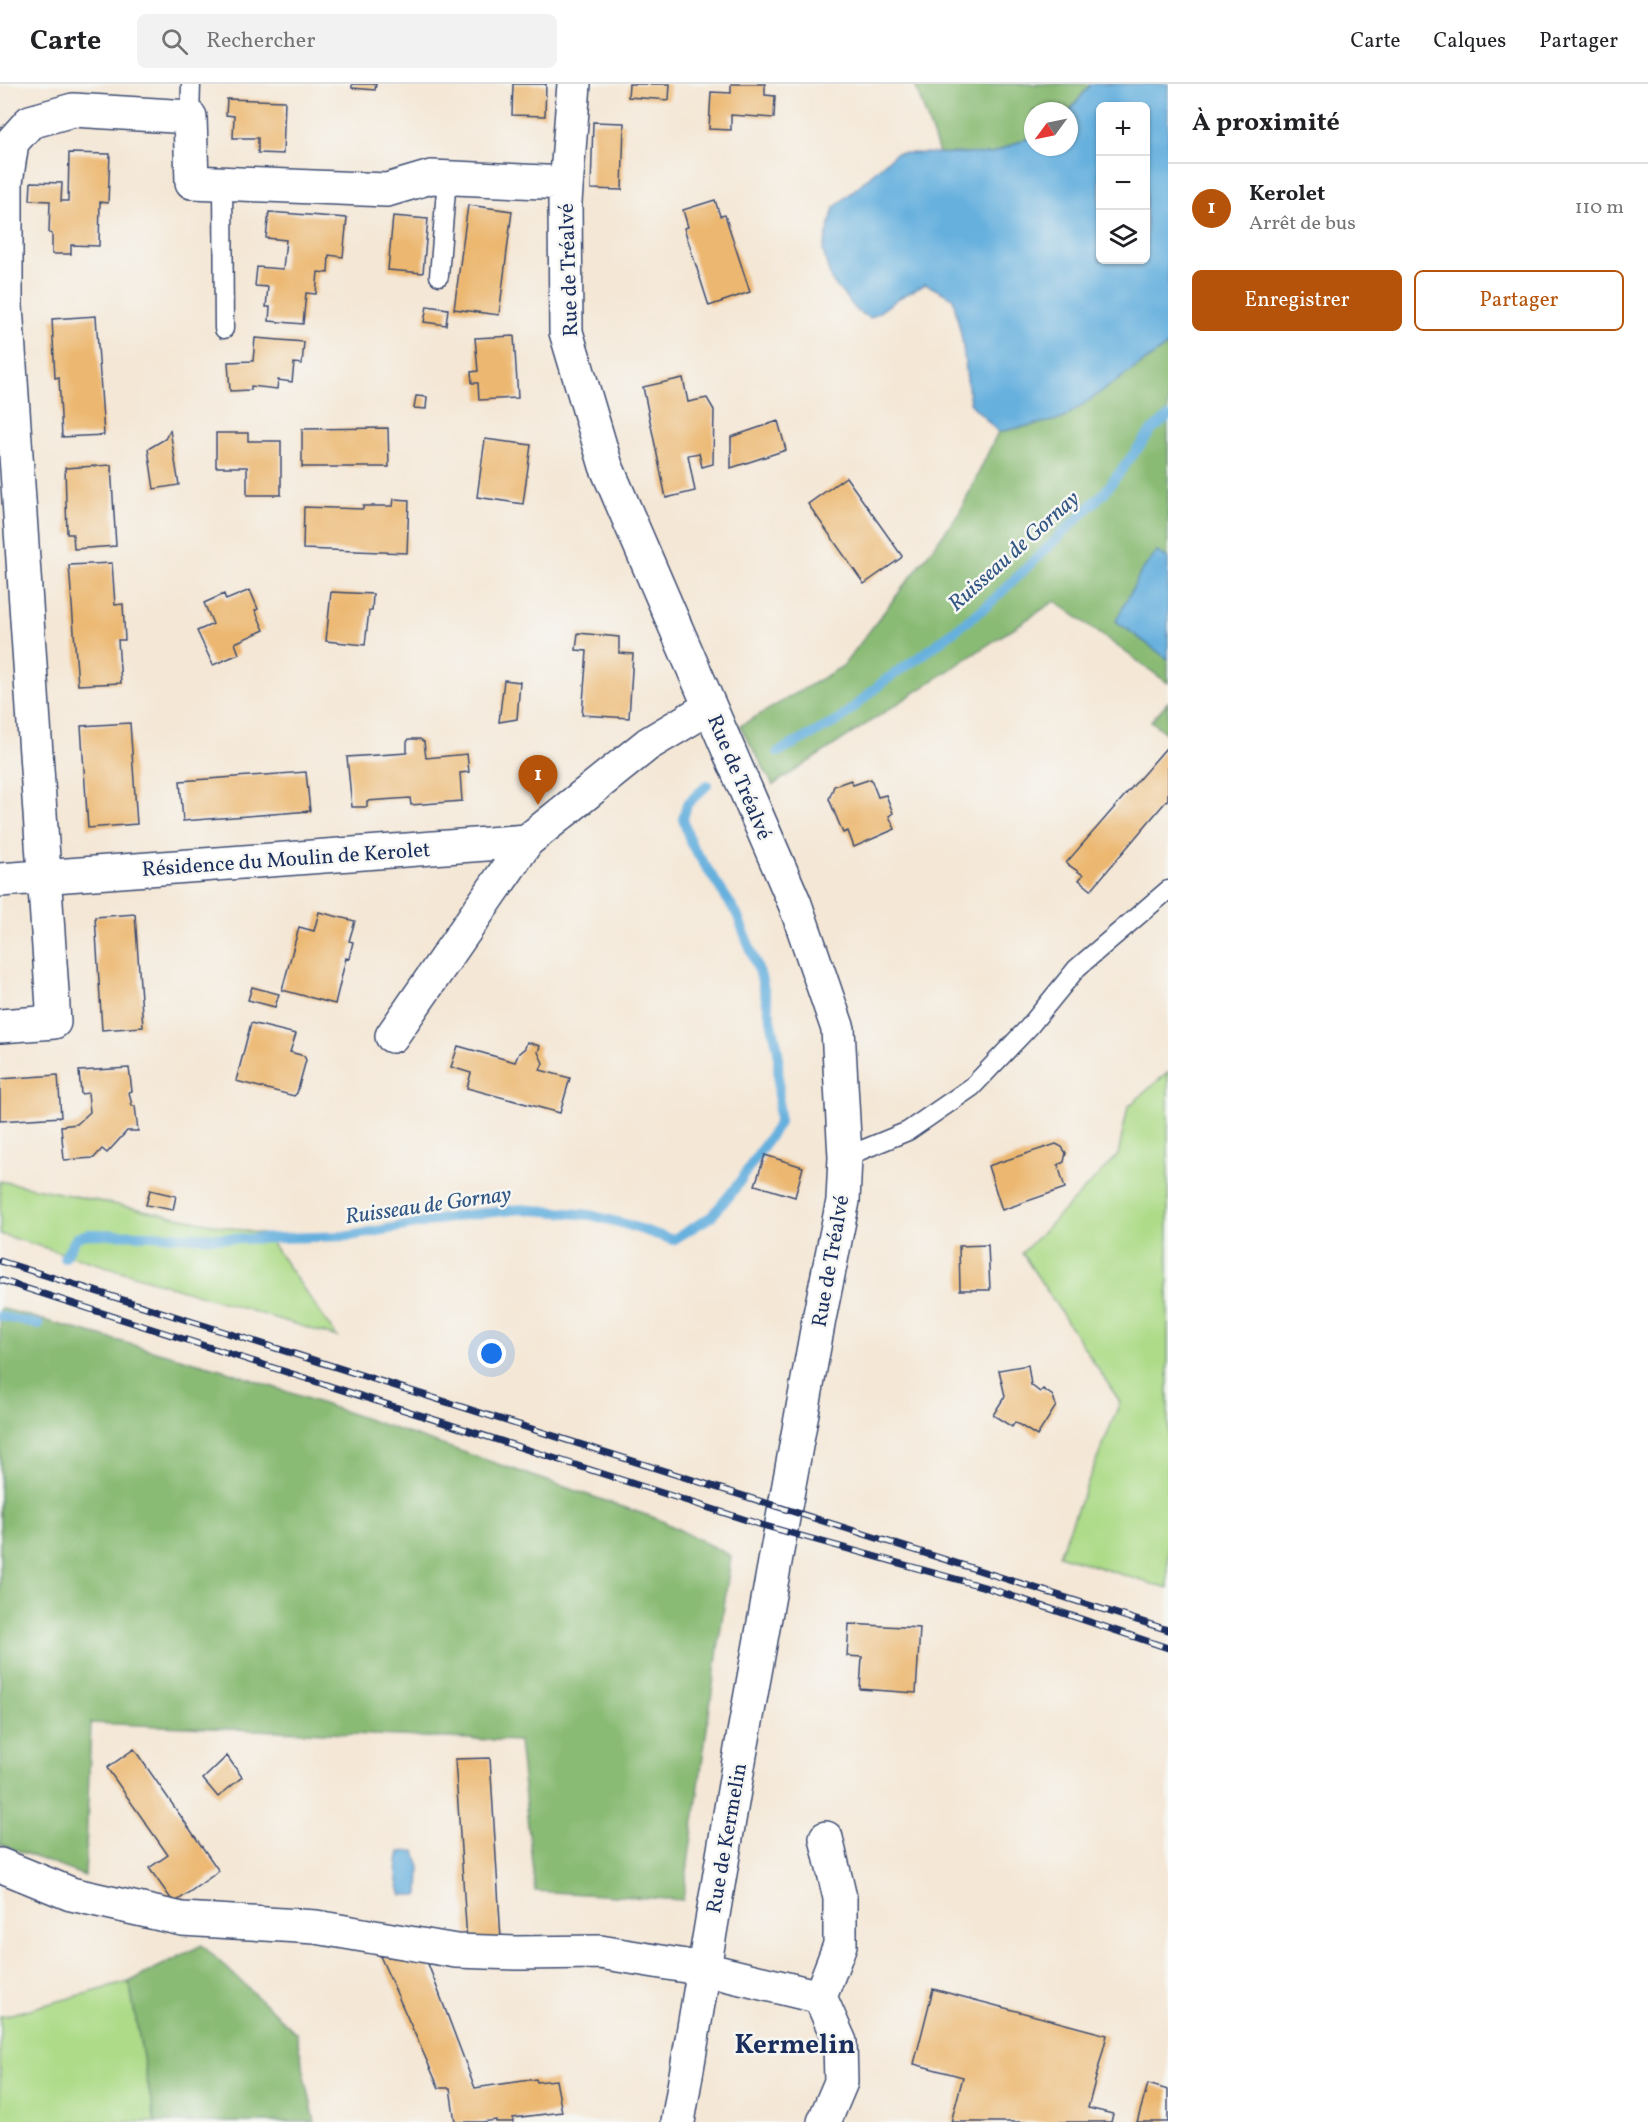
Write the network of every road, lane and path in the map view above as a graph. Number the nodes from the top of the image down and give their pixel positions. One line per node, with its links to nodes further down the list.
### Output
1 (191, 84): 3 (lane)
2 (574, 84): 6 (street, Rue de Tréalvé)
3 (190, 117): 5 (street); 9 (street)
4 (447, 178): 5 (street); 6 (street); 7 (lane)
5 (223, 183): 8 (lane)
6 (566, 183): 10 (street, Rue de Tréalvé)
7 (439, 276)
8 (224, 329)
9 (7, 441): 12 (street)
10 (710, 707): 11 (street); 17 (street, Rue de Tréalvé)
11 (527, 841): 12 (street, Résidence du Moulin de Kerolet); 16 (street)
12 (45, 877): 13 (street, Résidence du Moulin de Kerolet); 15 (street)
13 (0, 880)
14 (1168, 890): 17 (lane)
15 (0, 1026)
16 (392, 1036)
17 (845, 1157): 18 (street, Rue de Tréalvé)
18 (777, 1554): 21 (street, Rue de Kermelin)
19 (826, 1838): 22 (street)
20 (0, 1865): 21 (street)
21 (704, 1969): 22 (street); 23 (street, Rue de Kermelin)
22 (820, 1997): 24 (street)
23 (678, 2122)
24 (824, 2122)

